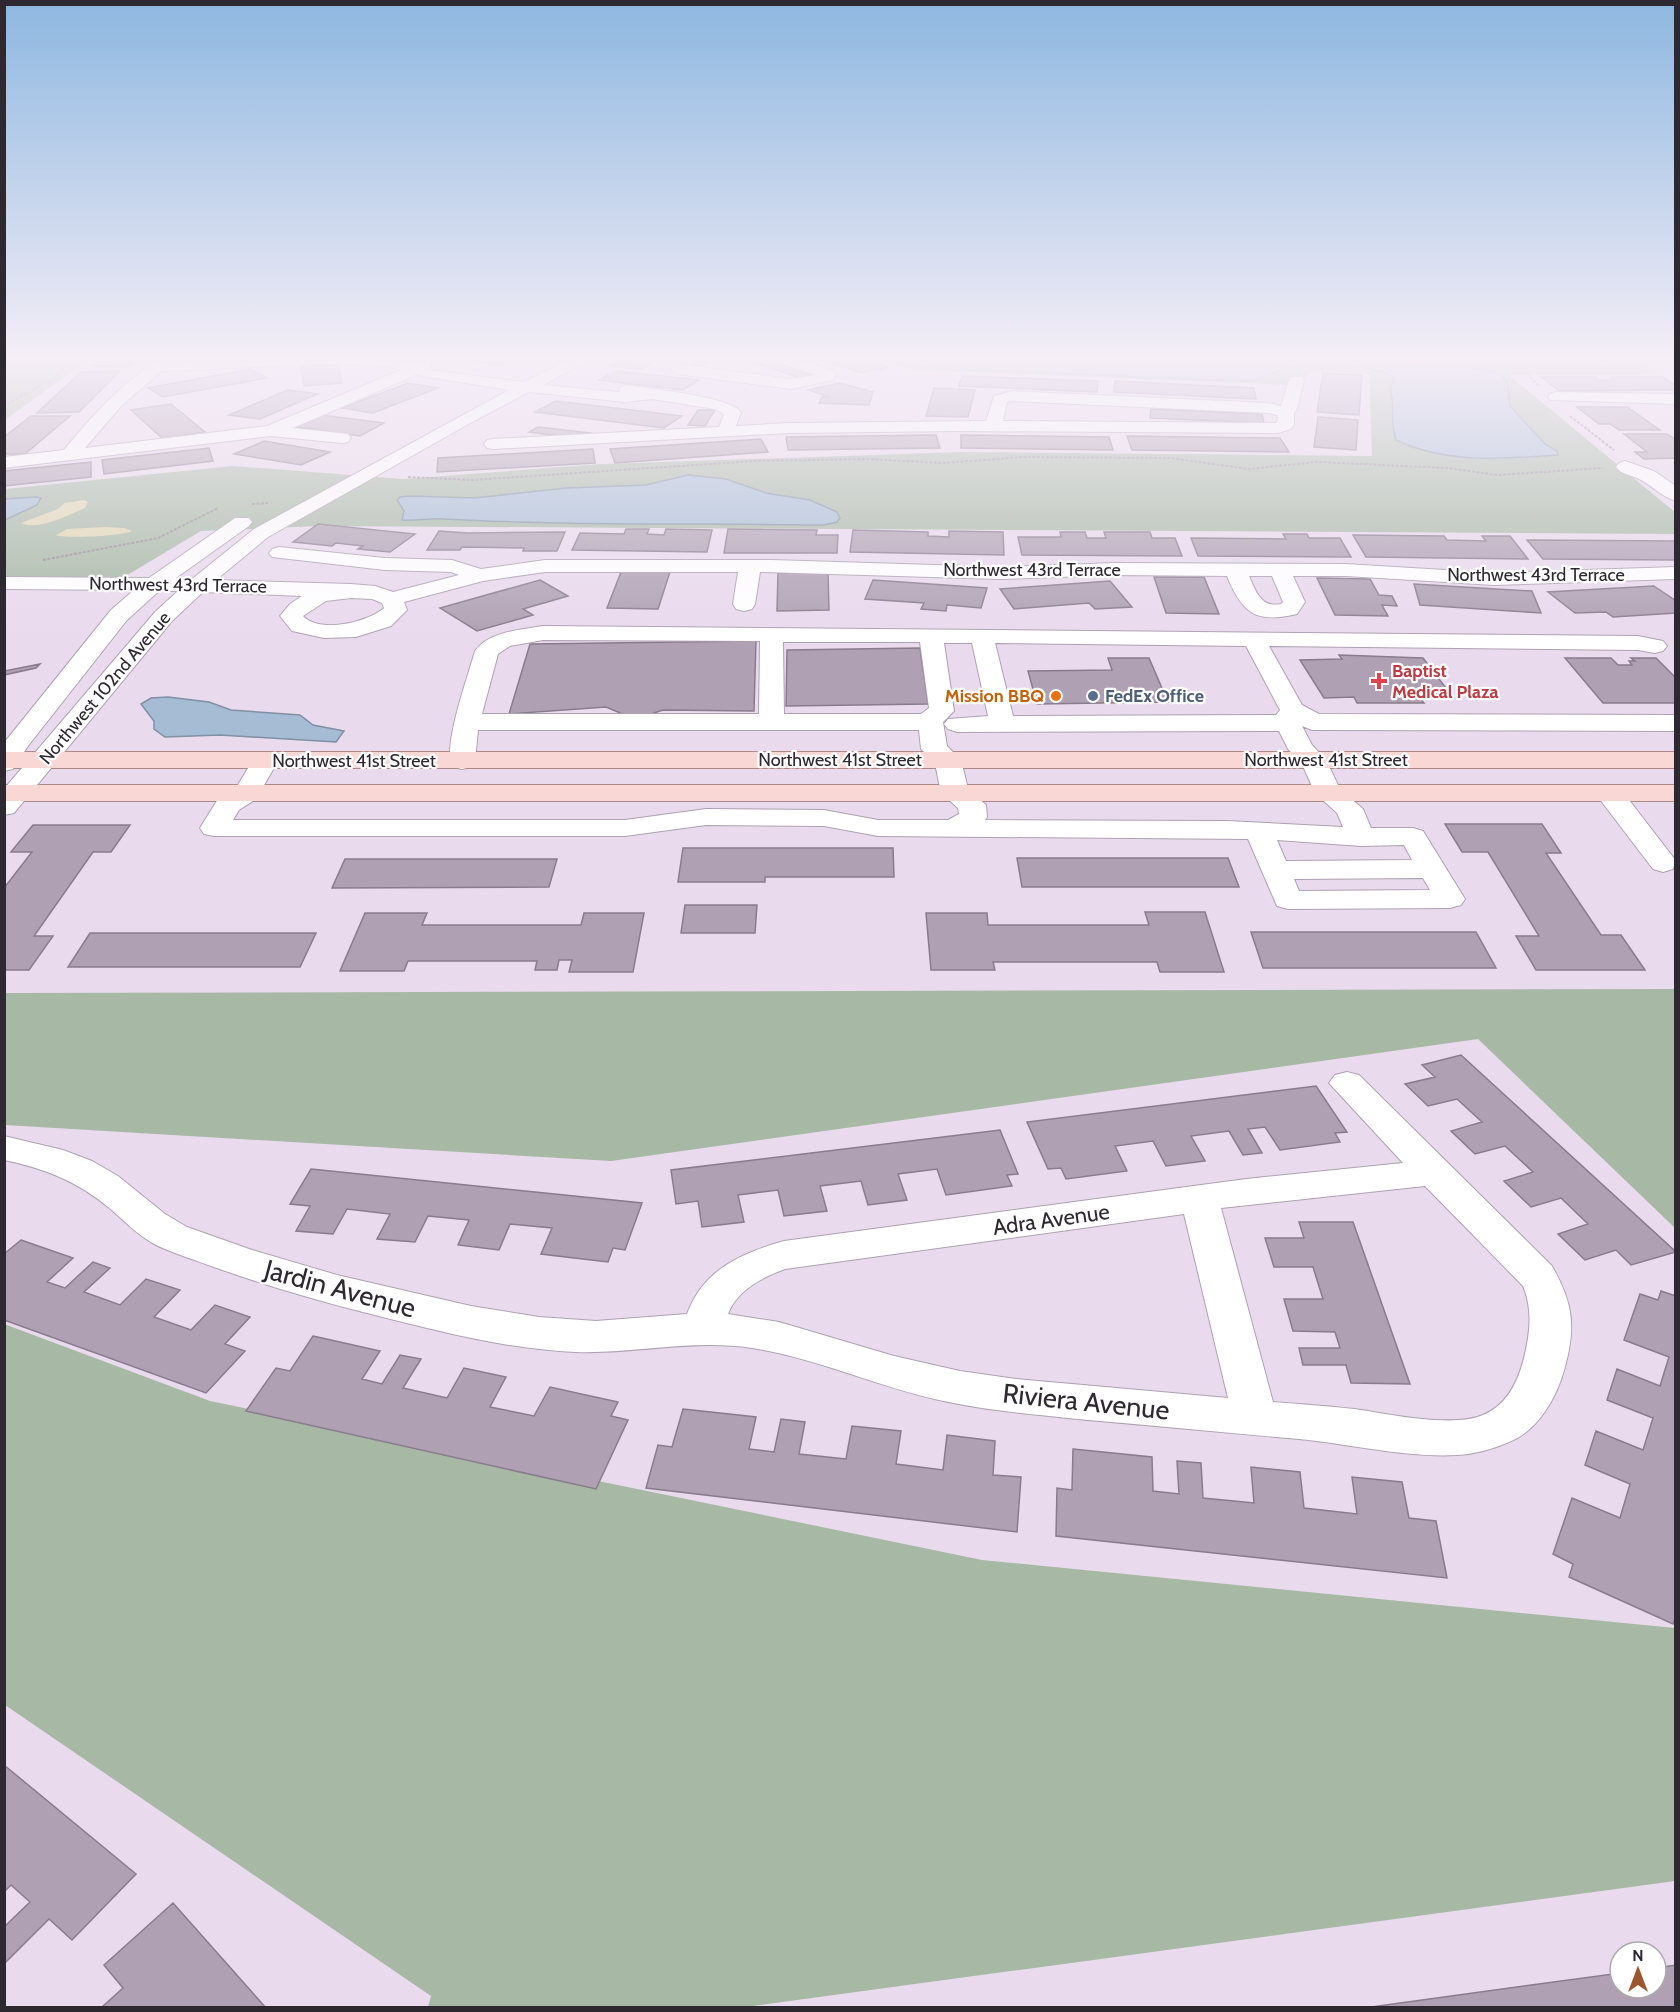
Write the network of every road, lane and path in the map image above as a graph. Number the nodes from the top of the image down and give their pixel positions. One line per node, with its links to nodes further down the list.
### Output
1 (75, 452): 6 (street)
2 (75, 452): 6 (street)
3 (376, 452): 10 (street, Northwest 102nd Avenue)
4 (400, 452): 24 (street, Northwest 102nd Avenue)
5 (1616, 452): 8 (path)
6 (70, 454): 7 (street)
7 (4, 463)
8 (1625, 467): 9 (path); 11 (street)
9 (401, 477)
10 (312, 483)
11 (1676, 495)
12 (274, 503): 13 (path); 23 (street, Northwest 102nd Avenue)
13 (246, 504)
14 (220, 508): 16 (path)
15 (279, 553): 21 (street)
16 (41, 560)
17 (750, 566): 18 (street, Northwest 43rd Terrace); 21 (street, Northwest 43rd Terrace); 30 (street)
18 (1235, 569): 19 (street, Northwest 43rd Terrace); 19 (street)
19 (1280, 570): 20 (street, Northwest 43rd Terrace)
20 (1676, 573)
21 (482, 575): 28 (street, Northwest 43rd Terrace)
22 (4, 583): 23 (street, Northwest 43rd Terrace)
23 (148, 589): 24 (street); 26 (street); 46 (street, Northwest 102nd Avenue)
24 (193, 591): 27 (street); 42 (street, Northwest 102nd Avenue)
25 (351, 591): 27 (street, Northwest 43rd Terrace); 28 (street); 29 (street)
26 (4, 592)
27 (265, 593): 29 (street)
28 (392, 599): 29 (street)
29 (301, 604)
30 (744, 604)
31 (772, 634): 32 (street); 38 (street); 39 (street)
32 (931, 636): 33 (street); 36 (street)
33 (982, 636): 34 (street); 41 (street)
34 (1254, 640): 35 (street); 37 (street)
35 (1655, 646)
36 (943, 719): 39 (street); 41 (street); 43 (street)
37 (1297, 719): 40 (street); 41 (street); 44 (street)
38 (468, 723): 39 (street); 48 (street)
39 (771, 723)
40 (1676, 723)
41 (1002, 724)
42 (45, 760): 46 (main road, Northwest 41st Street); 47 (main road, Northwest 41st Street); 54 (street, Northwest 102nd Avenue)
43 (948, 760): 44 (main road, Northwest 41st Street); 48 (main road, Northwest 41st Street); 50 (street)
44 (1313, 760): 45 (main road, Northwest 41st Street); 51 (street)
45 (1676, 760)
46 (5, 761)
47 (265, 761): 48 (main road, Northwest 41st Street); 49 (street)
48 (462, 761)
49 (246, 793): 50 (main road, Northwest 41st Street); 54 (main road, Northwest 41st Street); 55 (street)
50 (955, 793): 51 (main road, Northwest 41st Street); 55 (street)
51 (1329, 793): 52 (main road, Northwest 41st Street); 57 (street)
52 (1609, 793): 53 (main road, Northwest 41st Street); 58 (street)
53 (1676, 793)
54 (8, 798)
55 (954, 828): 56 (street)
56 (1259, 830): 57 (street); 57 (street)
57 (1350, 836)
58 (1663, 863)
59 (1347, 1083): 61 (street)
60 (4, 1148): 63 (street, Jardin Avenue)
61 (1434, 1173): 62 (street, Adra Avenue); 64 (street, Riviera Avenue)
62 (1199, 1198): 63 (street, Adra Avenue); 64 (street)
63 (704, 1329): 64 (street, Riviera Avenue)
64 (1255, 1419)

